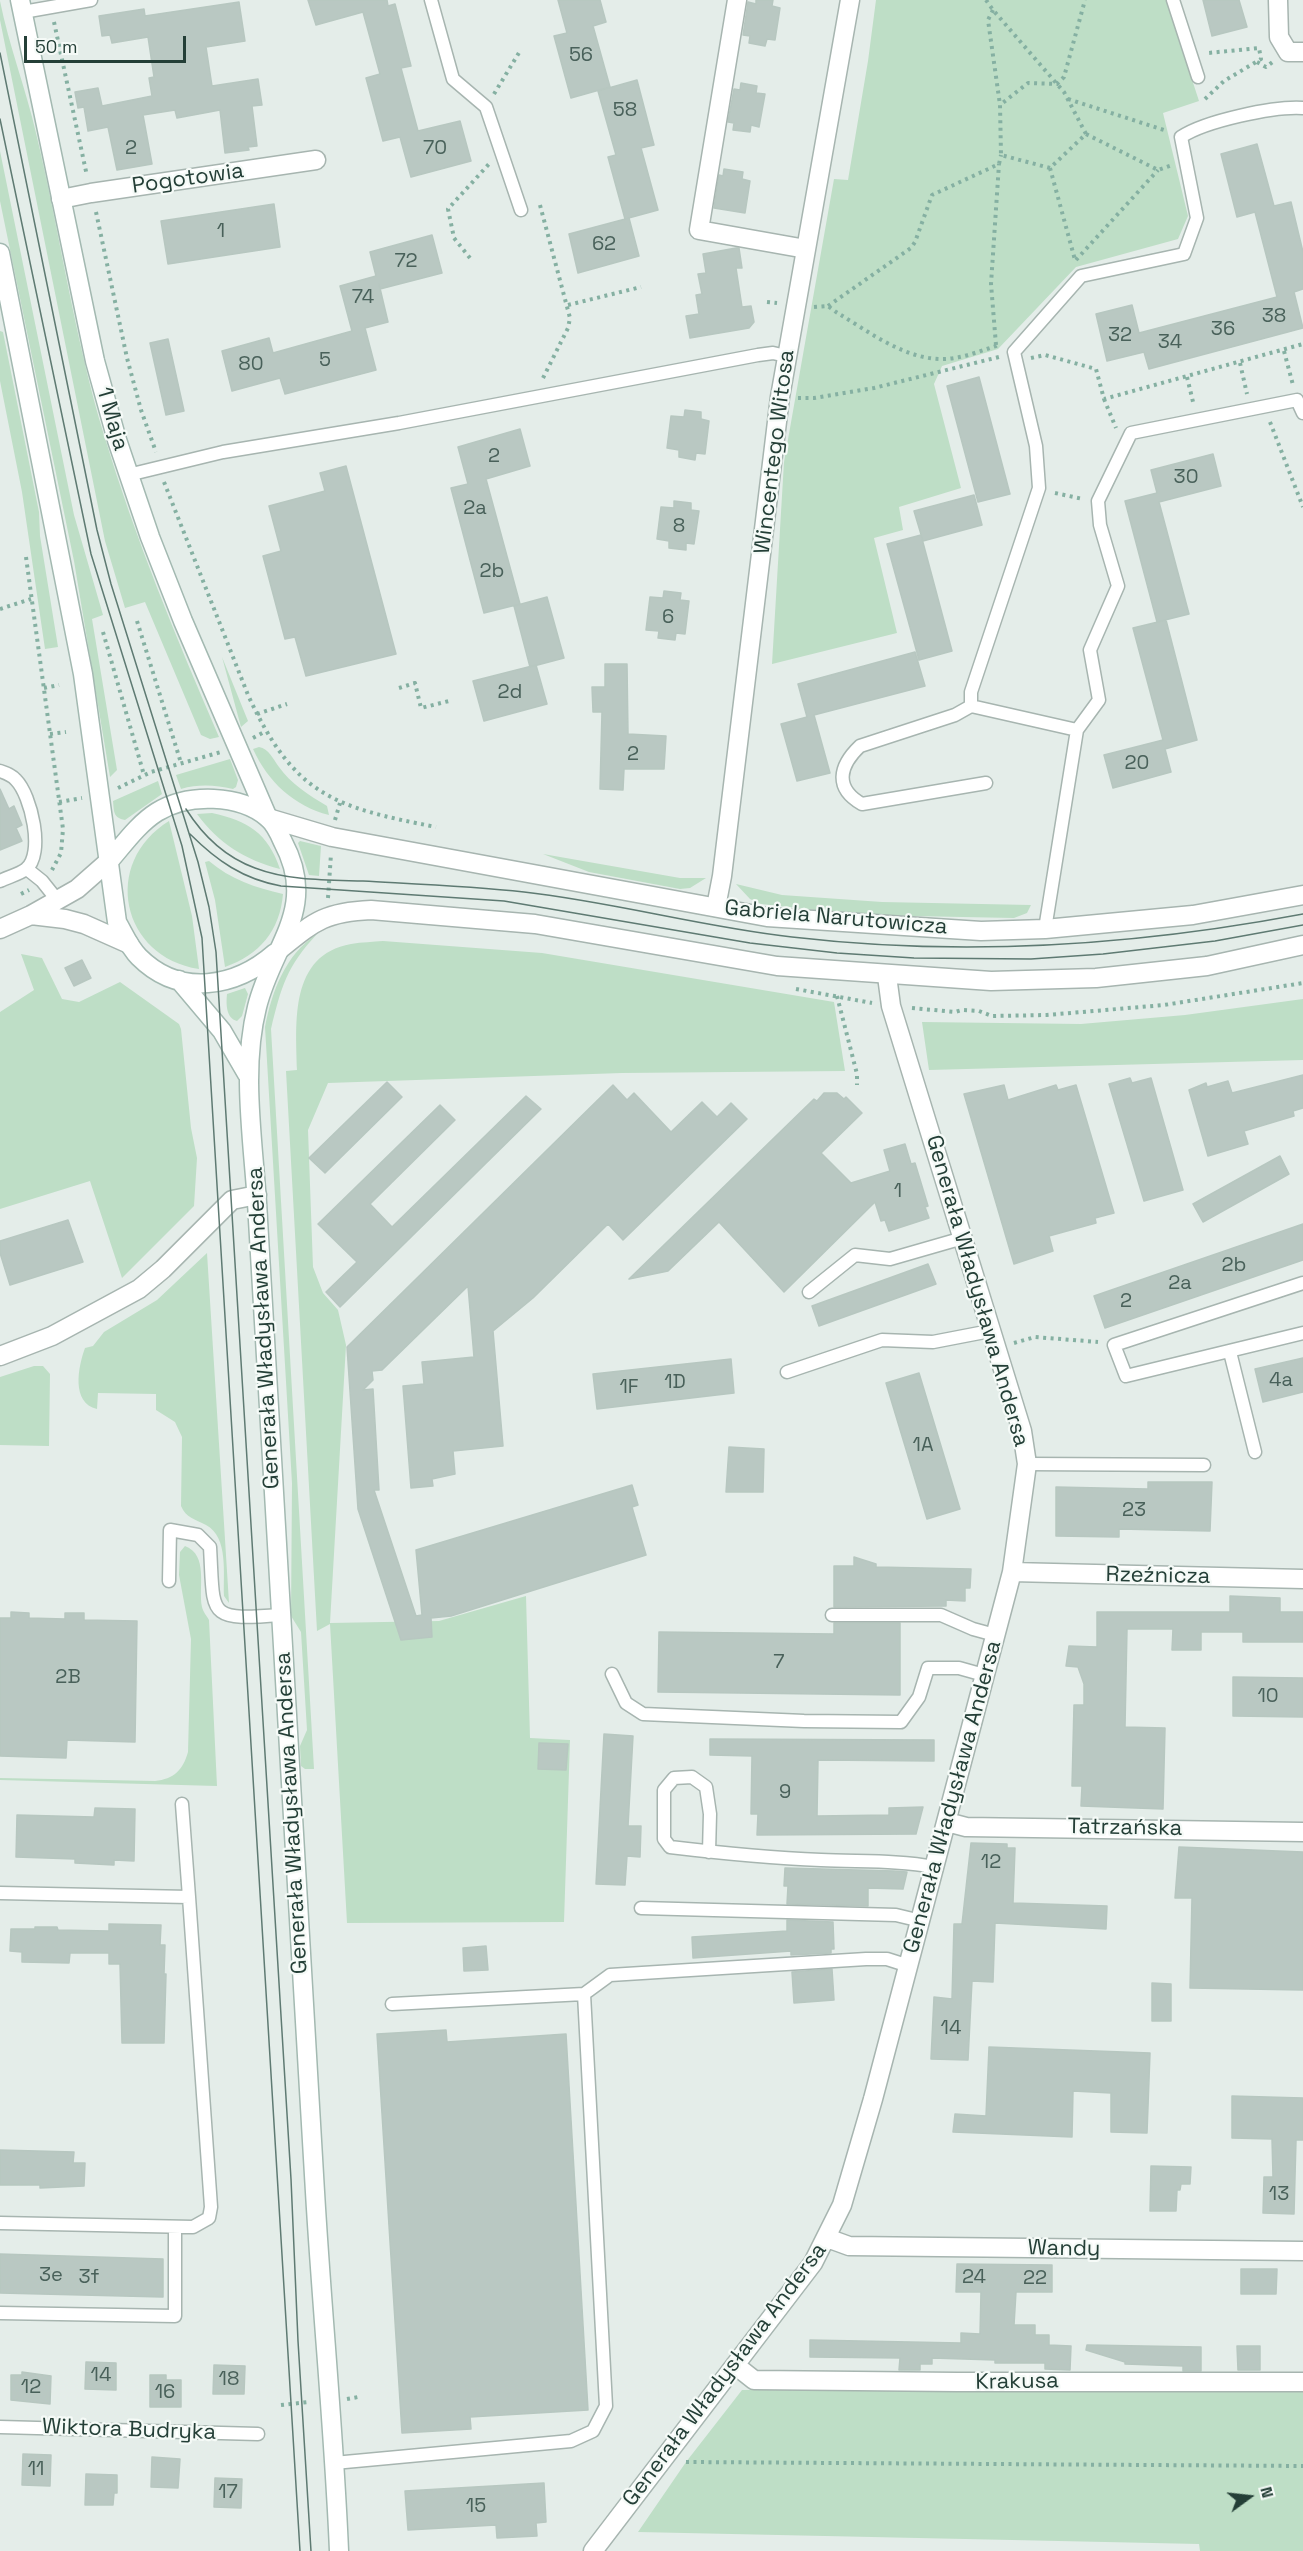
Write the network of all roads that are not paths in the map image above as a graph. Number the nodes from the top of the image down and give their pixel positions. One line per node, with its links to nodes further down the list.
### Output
1 (89, 0): 7 (lane)
2 (431, 0): 13 (lane)
3 (737, 0): 14 (street)
4 (850, 0): 14 (street, Wincentego Witosa)
5 (1173, 0): 9 (lane)
6 (1278, 0): 8 (street)
7 (22, 6): 12 (street, 1 Maja)
8 (1303, 52)
9 (1198, 77)
10 (1303, 108): 21 (lane)
11 (316, 160): 12 (street, Pogotowia)
12 (61, 199): 20 (street, 1 Maja)
13 (521, 210)
14 (806, 249): 17 (street, Wincentego Witosa)
15 (0, 253): 16 (street)
16 (6, 318): 26 (street)
17 (786, 356): 20 (lane); 31 (street, Wincentego Witosa)
18 (1300, 399): 19 (lane); 22 (lane)
19 (1303, 413)
20 (128, 475): 25 (street, 1 Maja)
21 (971, 706): 22 (lane); 24 (lane)
22 (1077, 730): 34 (lane)
23 (0, 771): 27 (lane)
24 (986, 783)
25 (268, 818): 26 (street); 31 (street, Gabriela Narutowicza); 37 (street)
26 (110, 860): 30 (street); 35 (street)
27 (27, 869): 28 (lane); 30 (lane)
28 (0, 881)
29 (1303, 895): 34 (street, Gabriela Narutowicza)
30 (58, 901): 32 (street)
31 (716, 907): 34 (street, Gabriela Narutowicza)
32 (31, 915): 33 (street); 35 (street)
33 (0, 929)
34 (1045, 929)
35 (129, 944): 39 (street)
36 (1303, 945): 38 (street)
37 (279, 950): 38 (street); 39 (street); 40 (street, Generała Władysława Andersa)
38 (887, 976): 42 (street, Generała Władysława Andersa)
39 (179, 980): 40 (street, Generała Władysława Andersa)
40 (247, 1074): 41 (street, Generała Władysława Andersa)
41 (257, 1196): 48 (street); 56 (street, Generała Władysława Andersa)
42 (963, 1238): 44 (lane); 45 (street, Generała Władysława Andersa)
43 (1303, 1283): 47 (lane)
44 (809, 1292)
45 (990, 1331): 49 (lane); 51 (street, Generała Władysława Andersa)
46 (1303, 1333): 47 (lane)
47 (1230, 1352): 50 (lane)
48 (0, 1356)
49 (787, 1372)
50 (1255, 1452)
51 (1027, 1464): 52 (lane); 53 (street, Generała Władysława Andersa)
52 (1204, 1465)
53 (1012, 1572): 54 (street, Rzeźnicza); 58 (street, Generała Władysława Andersa)
54 (1303, 1579)
55 (169, 1581): 56 (lane)
56 (280, 1615): 82 (street, Generała Władysława Andersa)
57 (832, 1616): 58 (lane)
58 (995, 1635): 60 (street, Generała Władysława Andersa)
59 (612, 1674): 60 (lane)
60 (984, 1675): 62 (street, Generała Władysława Andersa)
61 (182, 1804): 67 (lane)
62 (947, 1822): 63 (street, Tatrzańska); 65 (street, Generała Władysława Andersa)
63 (1303, 1832)
64 (709, 1852): 64 (lane); 65 (lane)
65 (935, 1867): 69 (street, Generała Władysława Andersa)
66 (0, 1893): 67 (lane)
67 (189, 1897): 74 (lane)
68 (641, 1908): 69 (lane)
69 (921, 1921): 70 (street, Generała Władysława Andersa)
70 (909, 1966): 71 (lane); 75 (street, Generała Władysława Andersa)
71 (584, 1994): 72 (lane); 82 (lane)
72 (392, 2004)
73 (0, 2223): 74 (lane)
74 (175, 2228): 77 (lane)
75 (827, 2238): 76 (street, Wandy); 78 (street, Generała Władysława Andersa)
76 (1303, 2252)
77 (0, 2313)
78 (735, 2365): 79 (street, Krakusa); 84 (street, Generała Władysława Andersa)
79 (1303, 2382)
80 (0, 2427): 81 (lane, Wiktora Budryka)
81 (258, 2434)
82 (334, 2463): 83 (street, Generała Władysława Andersa)
83 (339, 2551)
84 (593, 2551)

